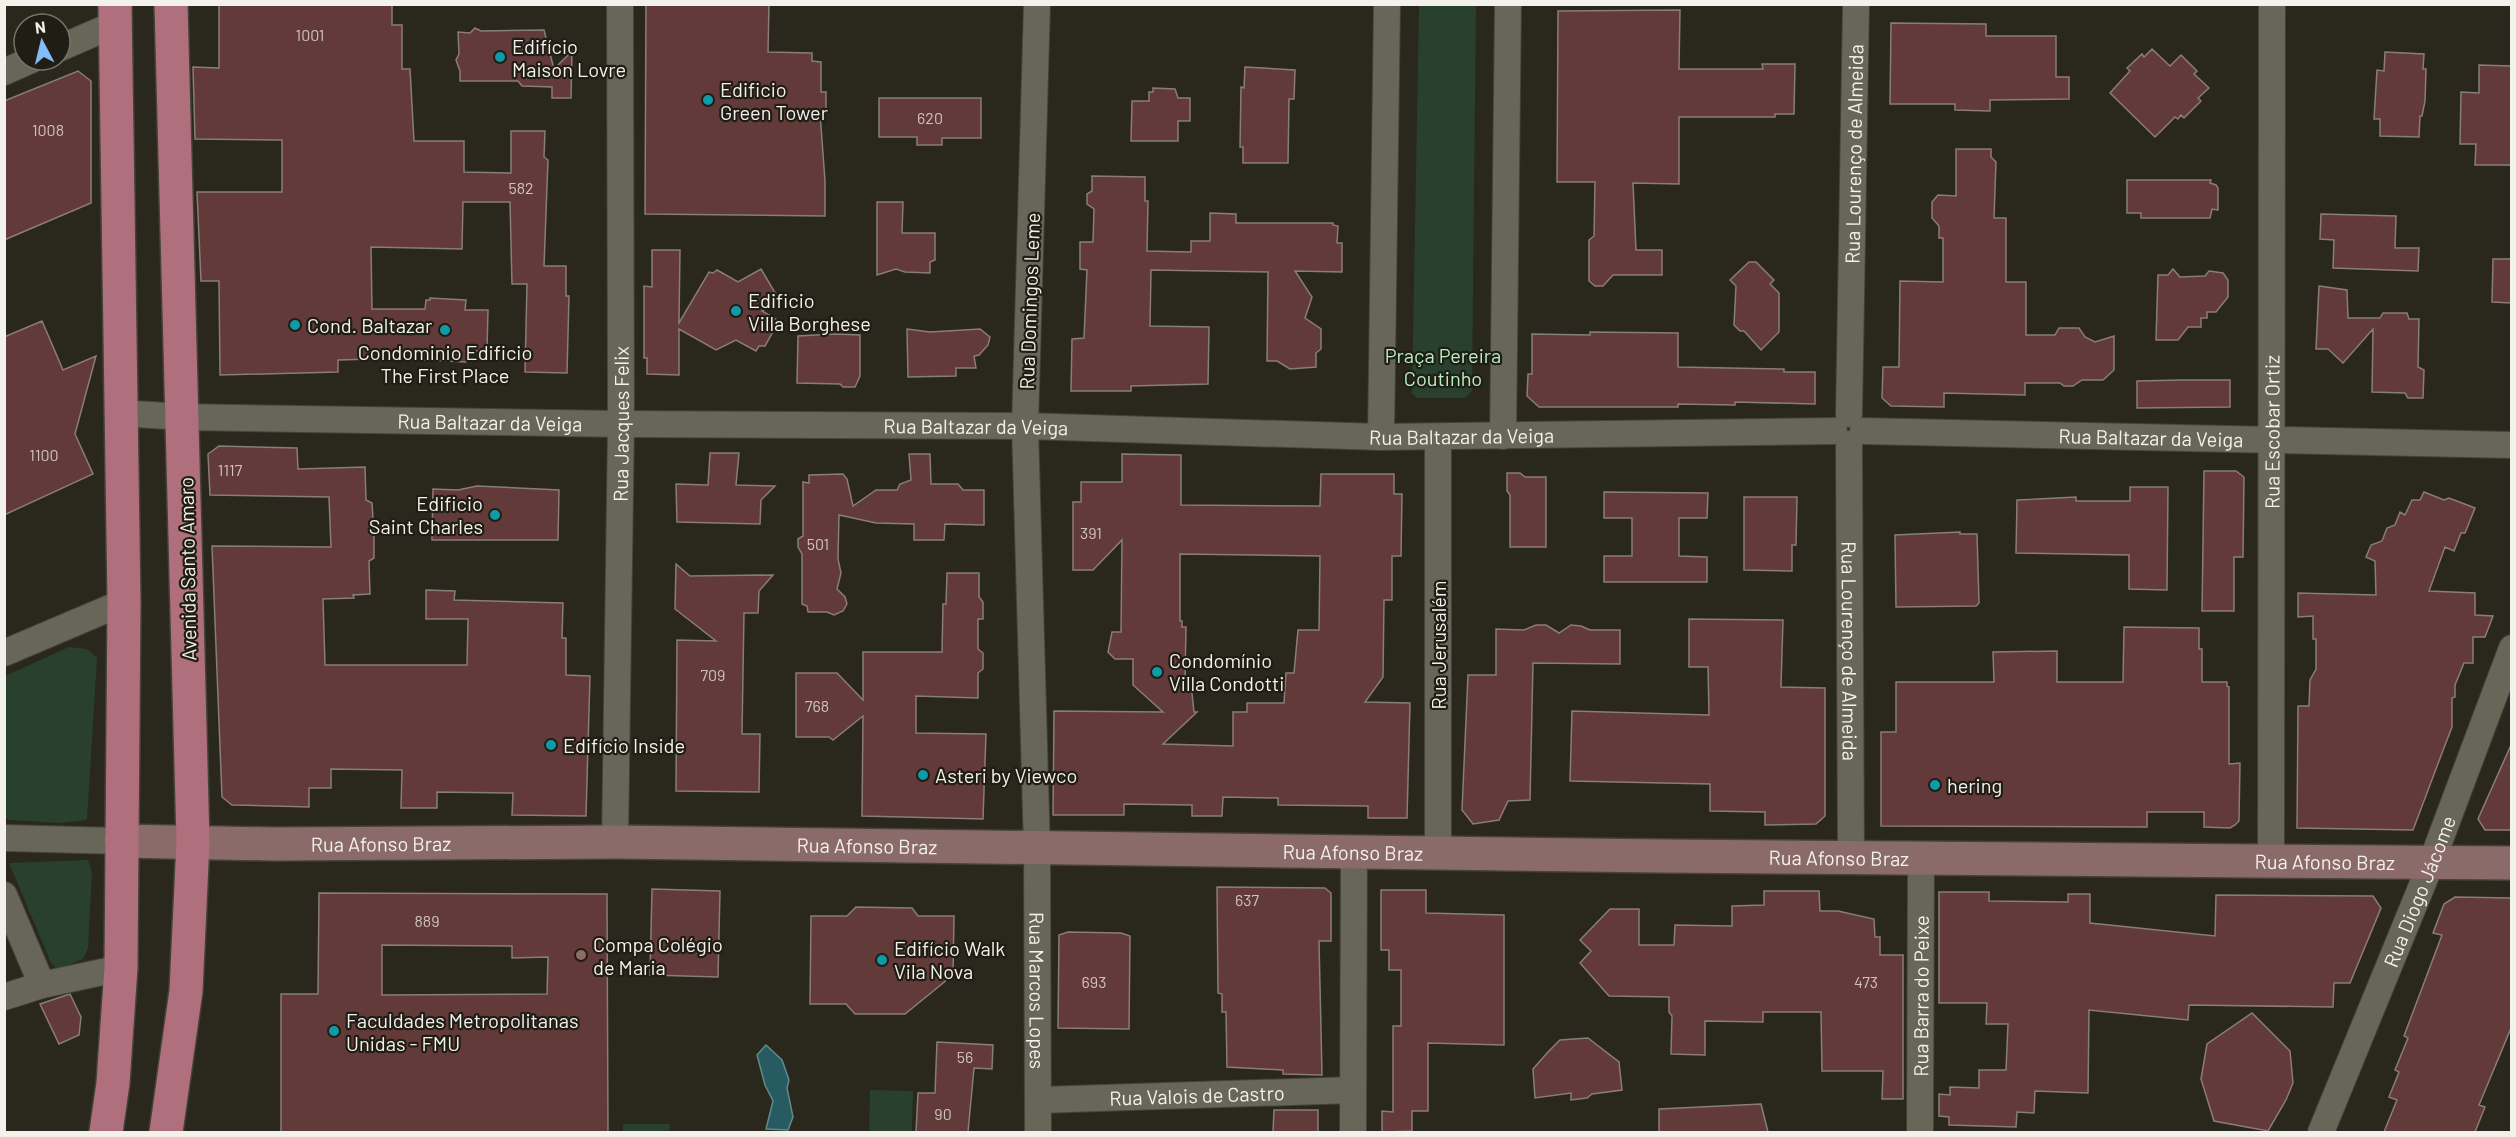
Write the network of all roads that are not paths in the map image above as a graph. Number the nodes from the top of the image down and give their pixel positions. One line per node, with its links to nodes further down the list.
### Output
1 (171, 4): 11 (main road, Avenida Santo Amaro)
2 (620, 4): 12 (street, Rua Jacques Felix)
3 (1037, 4): 13 (street, Rua Domingos Leme)
4 (1387, 4): 16 (street)
5 (1508, 4): 15 (street)
6 (1856, 4): 14 (street, Rua Lourenço de Almeida)
7 (2272, 4): 18 (street, Rua Escobar Ortiz)
8 (115, 14): 9 (street); 10 (main road)
9 (72, 41)
10 (120, 413): 11 (street, Rua Baltazar da Veiga); 20 (main road)
11 (183, 417): 12 (street, Rua Baltazar da Veiga); 25 (main road, Avenida Santo Amaro)
12 (621, 424): 13 (street, Rua Baltazar da Veiga); 26 (street, Rua Jacques Felix)
13 (1025, 426): 16 (street, Rua Baltazar da Veiga); 27 (street, Rua Domingos Leme)
14 (1849, 430): 15 (street, Rua Baltazar da Veiga); 18 (street, Rua Baltazar da Veiga); 30 (street, Rua Lourenço de Almeida)
15 (1503, 436): 17 (street, Rua Baltazar da Veiga)
16 (1381, 437): 17 (street, Rua Baltazar da Veiga)
17 (1438, 437): 29 (street, Rua Jerusalém)
18 (2270, 440): 19 (street, Rua Baltazar da Veiga); 32 (street, Rua Escobar Ortiz)
19 (2511, 445)
20 (124, 602): 22 (street); 24 (main road)
21 (2511, 648): 33 (street, Rua Diogo Jácome)
22 (4, 653)
23 (4, 838): 24 (street)
24 (121, 841): 25 (street, Rua Afonso Braz); 36 (main road)
25 (193, 842): 26 (street, Rua Afonso Braz); 42 (main road, Avenida Santo Amaro)
26 (615, 842): 27 (street, Rua Afonso Braz)
27 (1037, 849): 28 (street, Rua Afonso Braz); 40 (street, Rua Marcos Lopes)
28 (1354, 852): 29 (street, Rua Afonso Braz); 39 (street)
29 (1438, 853): 30 (street, Rua Afonso Braz)
30 (1851, 857): 31 (street, Rua Afonso Braz)
31 (1921, 858): 32 (street, Rua Afonso Braz); 45 (street, Rua Barra do Peixe)
32 (2271, 860): 33 (street, Rua Afonso Braz)
33 (2432, 861): 34 (street, Rua Afonso Braz); 46 (street, Rua Diogo Jácome)
34 (2511, 863)
35 (4, 895): 37 (street)
36 (121, 968): 37 (street); 41 (main road)
37 (42, 985): 38 (street)
38 (4, 997)
39 (1353, 1090): 40 (street, Rua Valois de Castro); 44 (street)
40 (1039, 1101): 43 (street, Rua Marcos Lopes)
41 (106, 1132)
42 (166, 1132)
43 (1038, 1132)
44 (1353, 1132)
45 (1920, 1132)
46 (2321, 1132)

